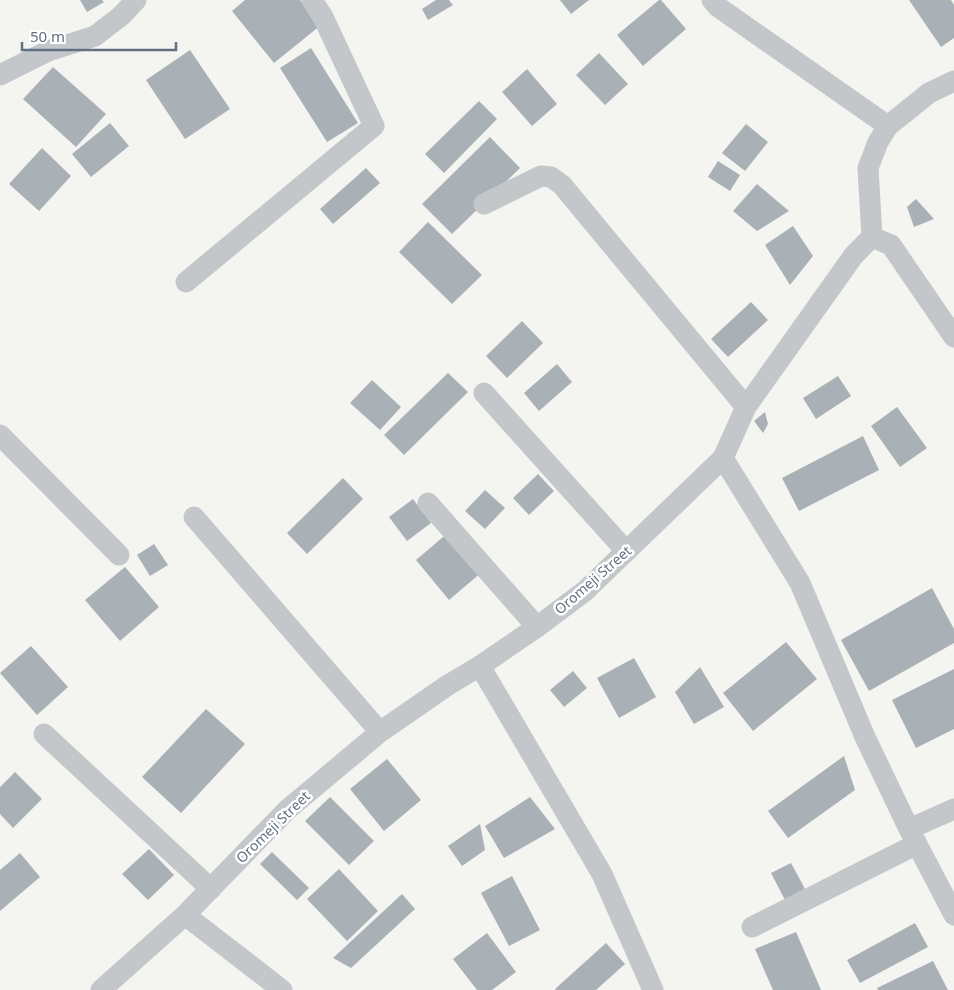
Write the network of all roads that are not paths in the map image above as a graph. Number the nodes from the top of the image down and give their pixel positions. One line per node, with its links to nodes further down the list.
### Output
1 (136, 0): 4 (street)
2 (312, 0): 9 (street)
3 (712, 0): 6 (street)
4 (0, 76)
5 (954, 81): 6 (street)
6 (888, 126): 8 (street)
7 (484, 204): 12 (street)
8 (872, 237): 10 (street); 12 (street, Oromeji Street)
9 (186, 282)
10 (954, 337)
11 (484, 393): 17 (street)
12 (746, 407): 14 (street, Oromeji Street)
13 (0, 435): 18 (street)
14 (723, 458): 17 (street, Oromeji Street); 24 (street)
15 (428, 503): 19 (street)
16 (194, 517): 21 (street)
17 (626, 552): 19 (street, Oromeji Street)
18 (119, 555)
19 (537, 627): 20 (street, Oromeji Street)
20 (480, 666): 21 (street, Oromeji Street); 31 (street)
21 (380, 732): 25 (street, Oromeji Street)
22 (44, 734): 25 (street)
23 (954, 809): 24 (street)
24 (913, 836): 27 (street); 28 (street)
25 (211, 889): 26 (street, Oromeji Street)
26 (185, 915): 29 (street, Oromeji Street); 30 (street)
27 (954, 915)
28 (752, 927)
29 (101, 990)
30 (282, 990)
31 (654, 990)

